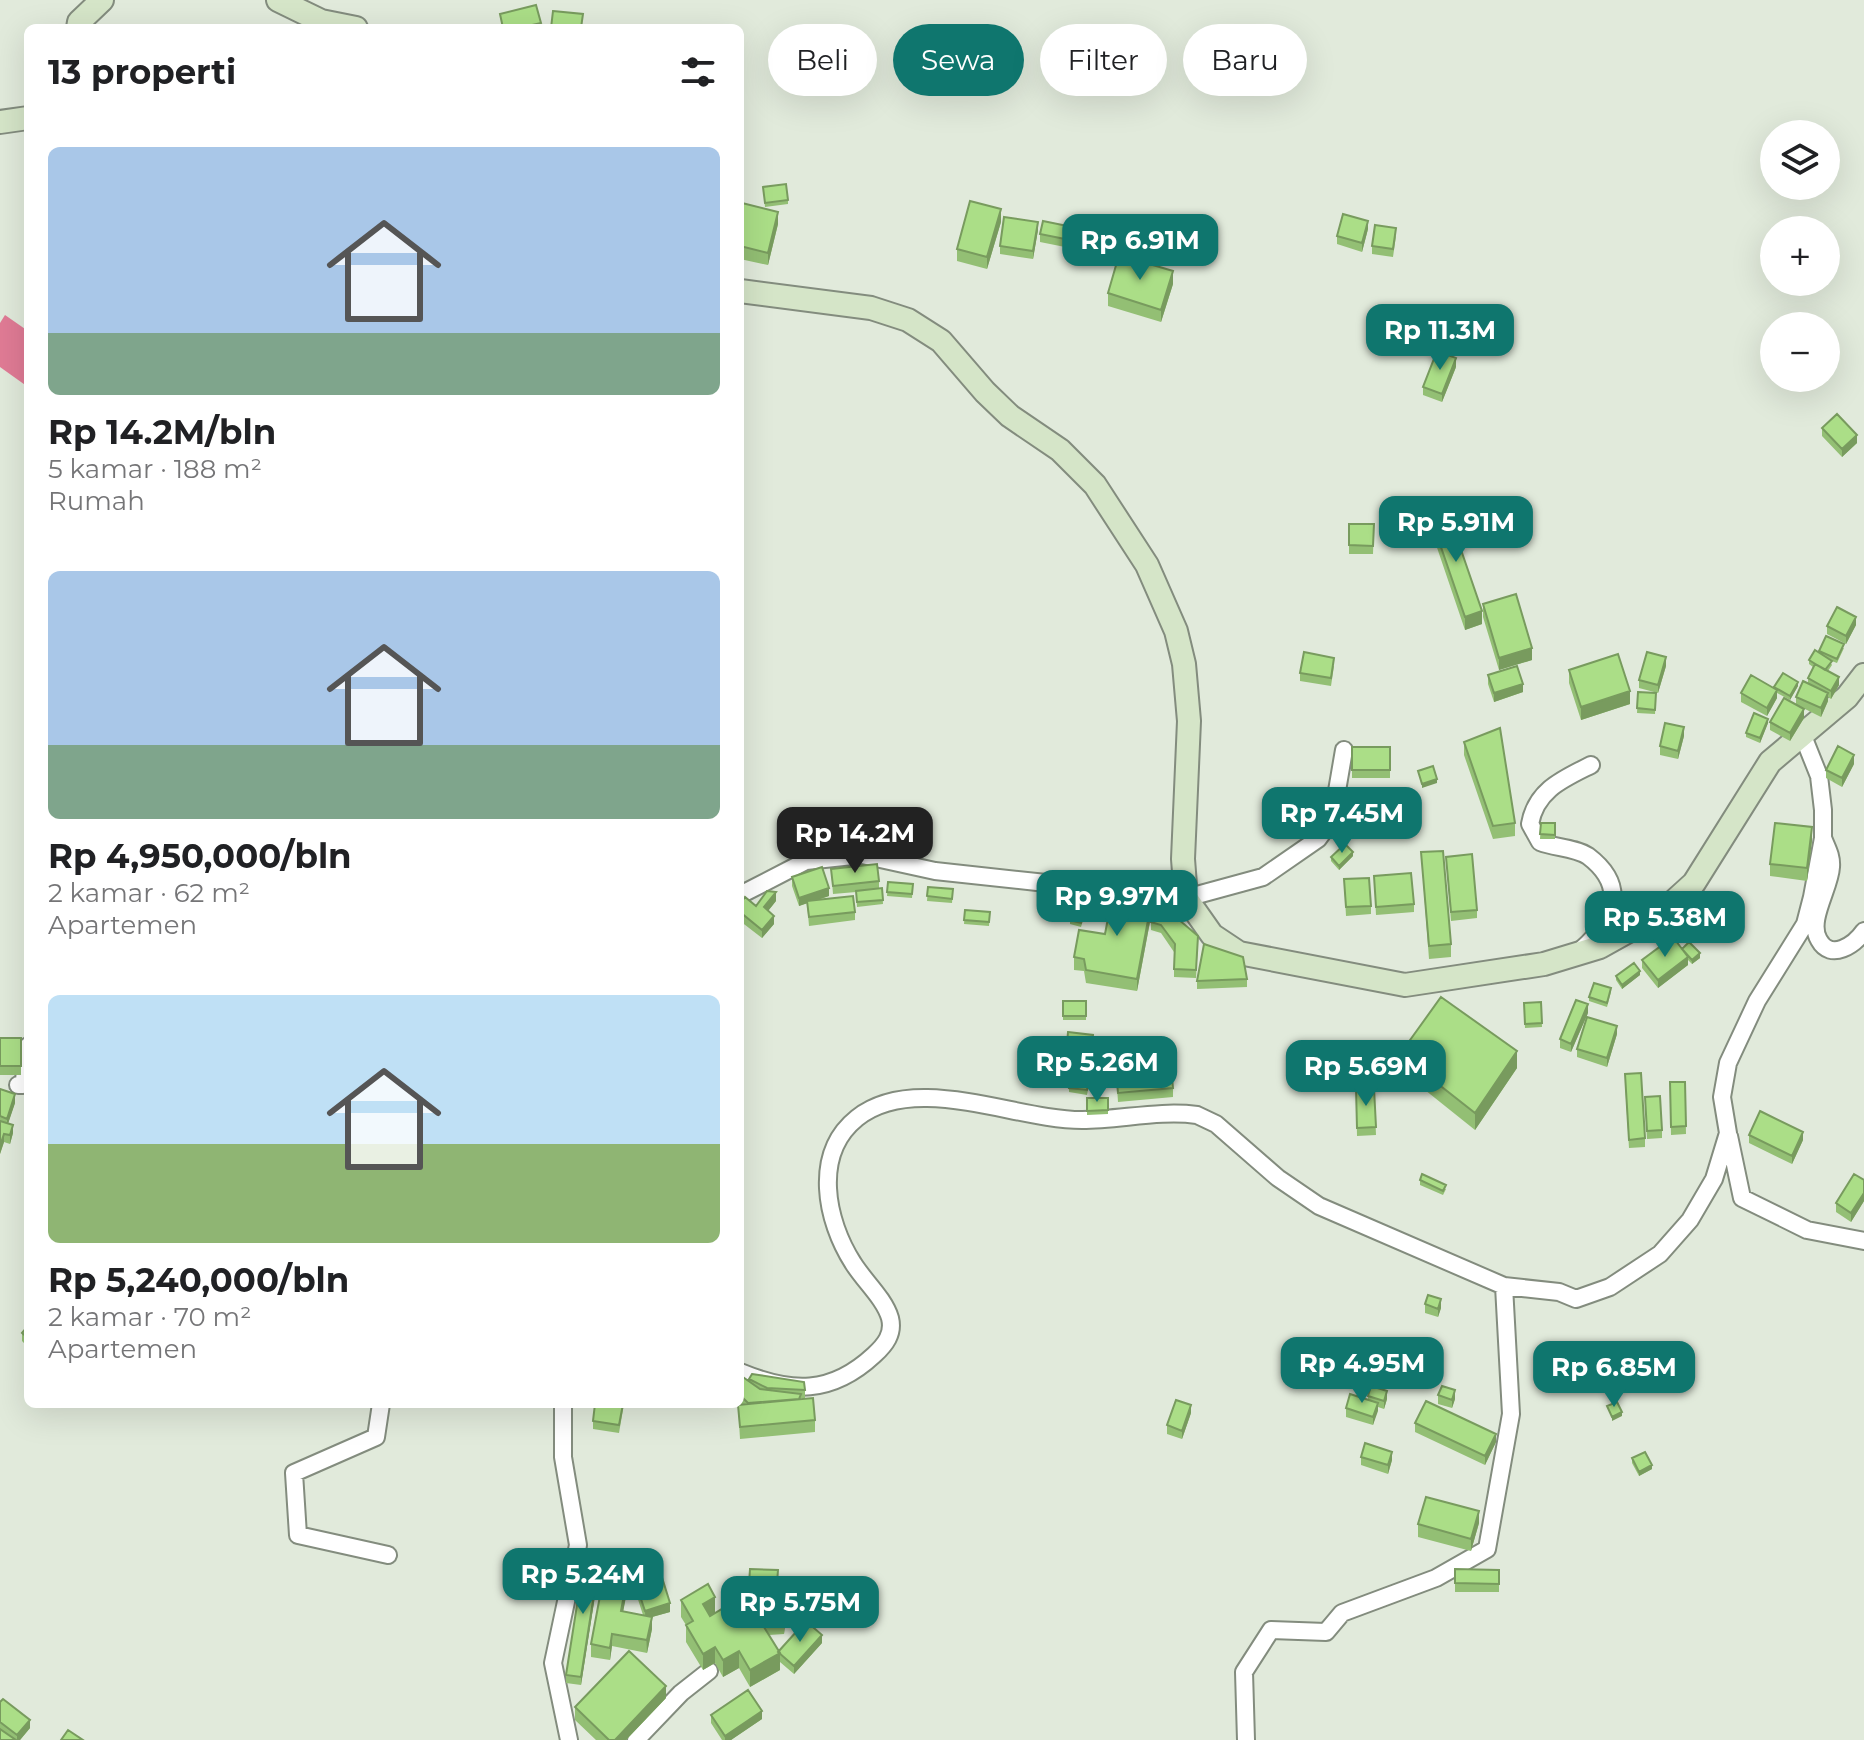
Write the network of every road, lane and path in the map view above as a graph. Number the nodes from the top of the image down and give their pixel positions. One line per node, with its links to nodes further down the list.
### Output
1 (102, 0): 3 (street)
2 (278, 0): 4 (street)
3 (79, 24)
4 (336, 24)
5 (24, 119): 6 (street)
6 (0, 122)
7 (744, 292): 14 (street)
8 (1864, 675): 9 (street)
9 (1803, 736): 12 (street); 16 (street)
10 (1344, 750): 14 (street)
11 (1591, 765): 16 (street)
12 (1823, 838): 15 (street); 19 (street)
13 (744, 893): 14 (street)
14 (1186, 898): 16 (street)
15 (1864, 931)
16 (1575, 956)
17 (24, 1080): 18 (street)
18 (18, 1085)
19 (1728, 1133): 20 (street); 21 (street)
20 (1864, 1241)
21 (1504, 1286): 22 (street); 29 (street)
22 (744, 1373)
23 (380, 1408): 25 (street)
24 (563, 1408): 27 (street)
25 (388, 1555)
26 (709, 1671): 28 (street)
27 (569, 1740)
28 (636, 1740)
29 (1246, 1740)

